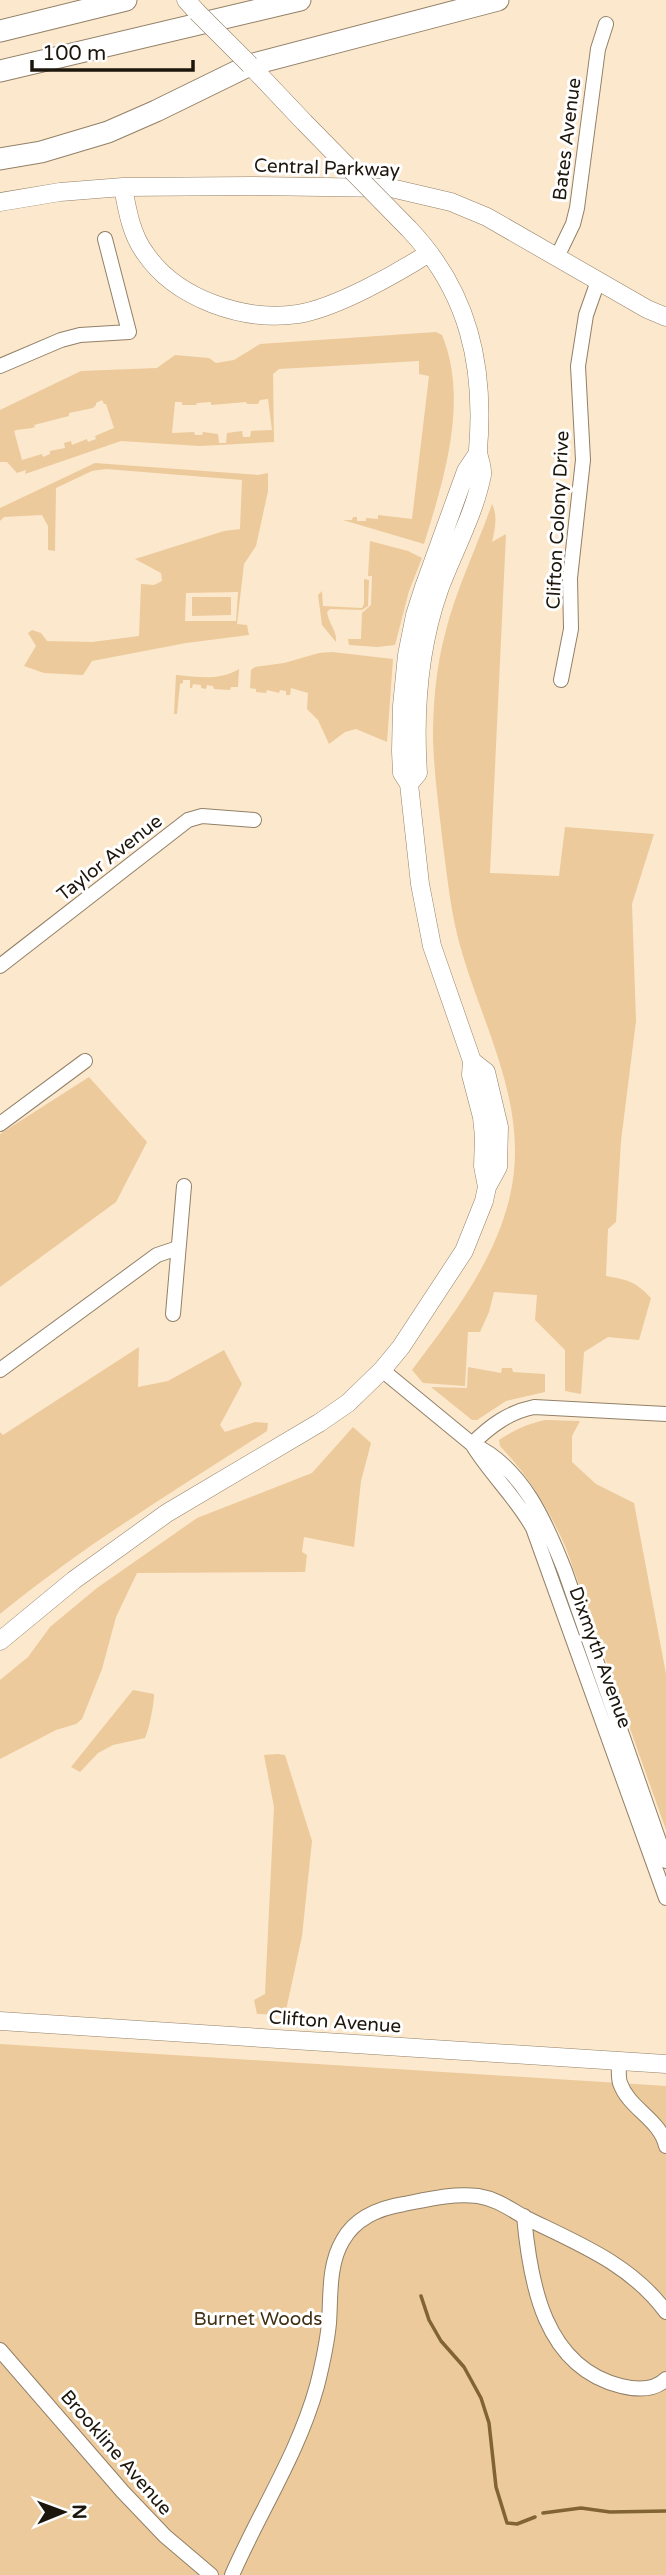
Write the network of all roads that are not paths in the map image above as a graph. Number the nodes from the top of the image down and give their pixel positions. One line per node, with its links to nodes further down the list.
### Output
1 (126, 0): 6 (highway)
2 (186, 0): 7 (main road, bridge)
3 (300, 0): 8 (highway)
4 (498, 0): 7 (highway)
5 (606, 24): 14 (street, Bates Avenue)
6 (0, 30)
7 (250, 65): 9 (highway); 13 (main road, bridge)
8 (0, 71)
9 (0, 159)
10 (122, 187): 11 (main road, Central Parkway); 13 (main road); 14 (main road, Central Parkway)
11 (0, 202)
12 (105, 239): 17 (street)
13 (429, 253): 27 (main road)
14 (557, 257): 15 (main road, Central Parkway)
15 (598, 281): 16 (main road, Central Parkway); 18 (street, Clifton Colony Drive)
16 (666, 317)
17 (0, 366)
18 (561, 680)
19 (254, 820): 20 (street, Taylor Avenue)
20 (0, 966)
21 (85, 1061): 22 (street)
22 (0, 1124)
23 (184, 1186): 24 (street)
24 (178, 1248): 25 (street); 26 (street)
25 (173, 1314)
26 (0, 1370)
27 (382, 1370): 29 (street, Dixmyth Avenue); 30 (main road)
28 (666, 1414): 29 (street)
29 (472, 1444): 31 (street, Dixmyth Avenue); 32 (street, Dixmyth Avenue)
30 (0, 1641)
31 (666, 1861)
32 (666, 1898)
33 (0, 2021): 34 (main road, Clifton Avenue)
34 (619, 2061): 35 (main road, Clifton Avenue); 36 (street)
35 (666, 2064)
36 (666, 2146)
37 (524, 2216): 38 (street); 40 (street); 42 (street)
38 (666, 2312)
39 (0, 2350): 41 (street, Brookline Avenue)
40 (666, 2379)
41 (211, 2575)
42 (232, 2575)

